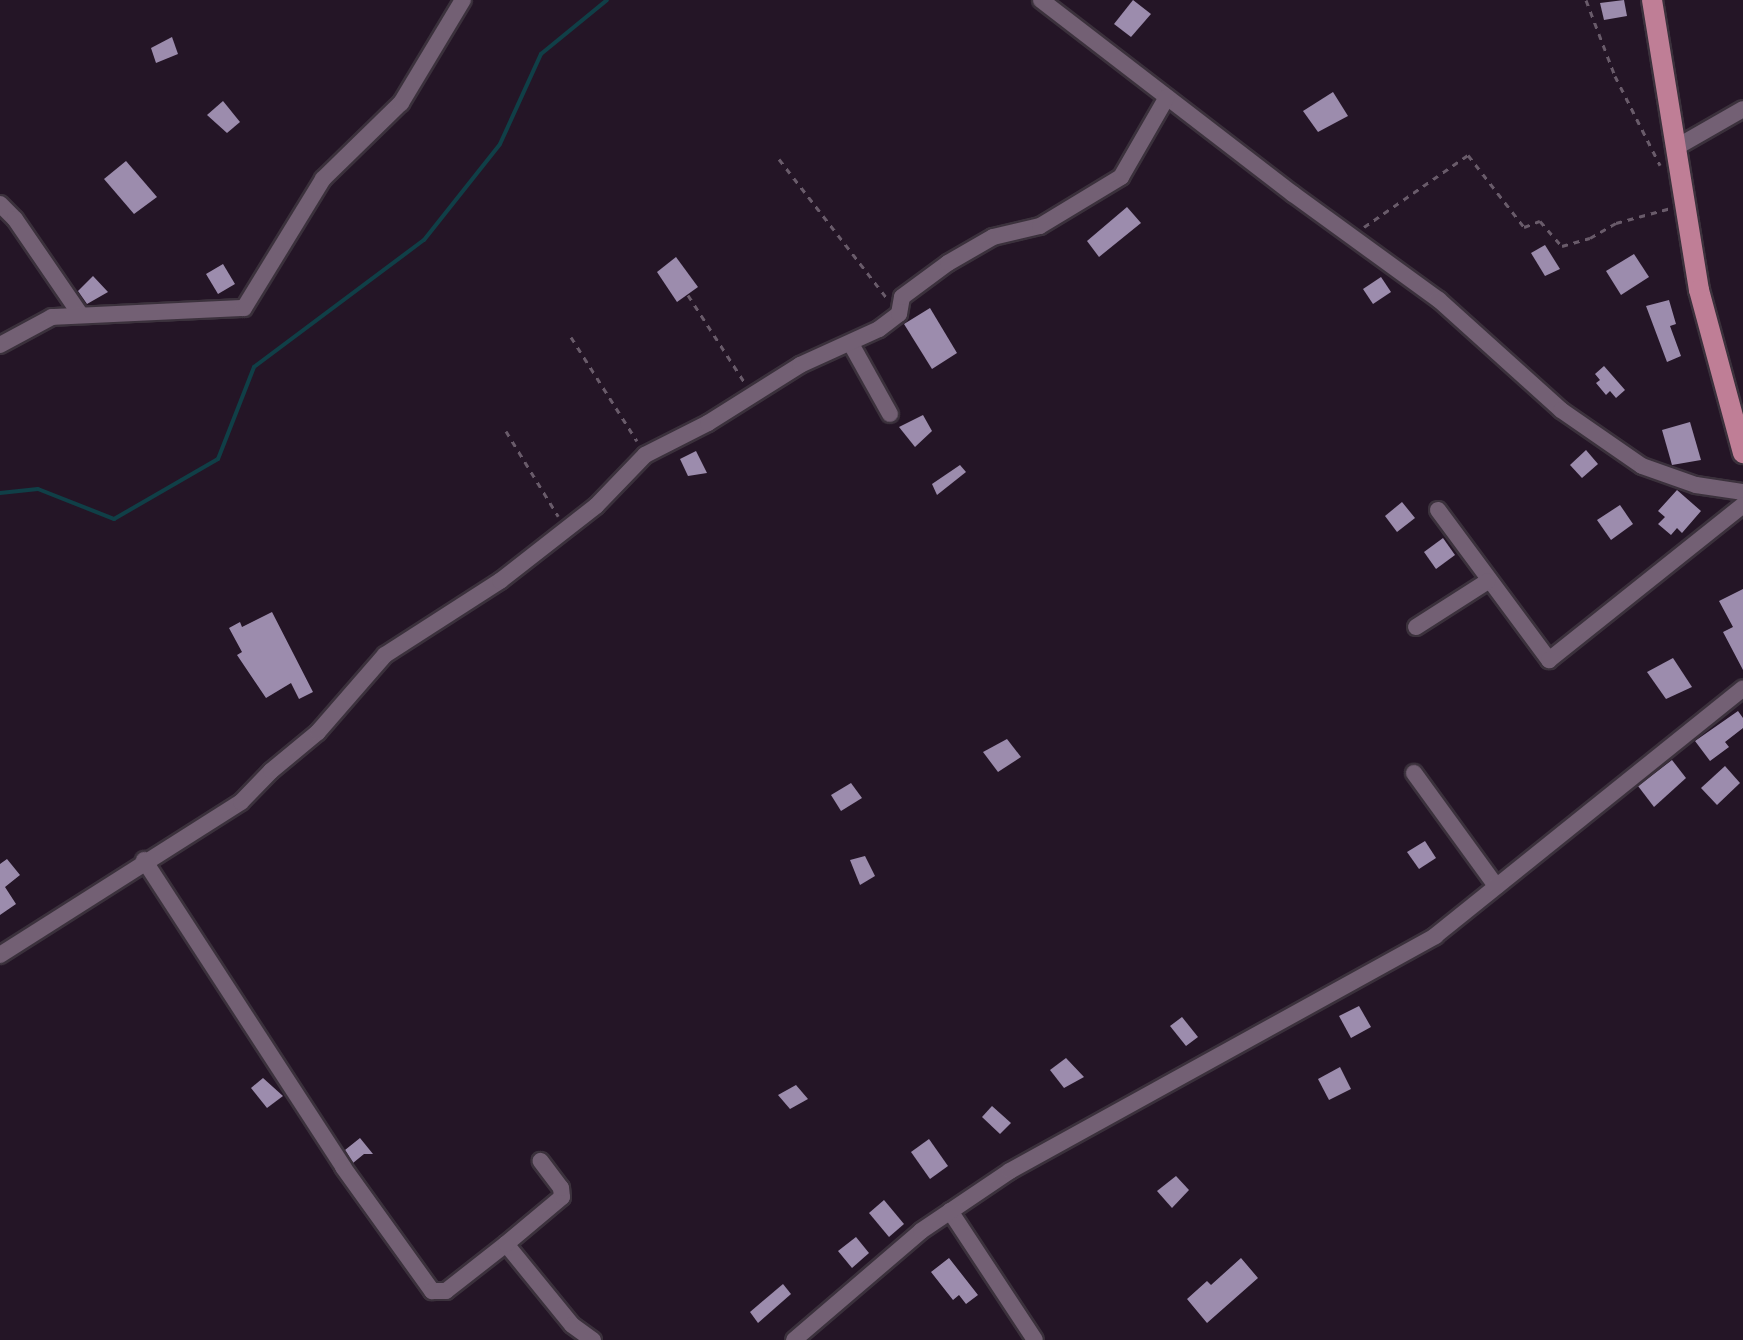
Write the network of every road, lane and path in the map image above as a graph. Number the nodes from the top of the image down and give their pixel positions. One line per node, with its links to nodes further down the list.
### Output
1 (463, 0): 14 (street)
2 (1041, 0): 5 (street)
3 (1586, 0): 9 (path)
4 (1652, 0): 7 (main road)
5 (1167, 97): 12 (street); 15 (street)
6 (1743, 109): 7 (street)
7 (1675, 148): 11 (main road)
8 (779, 159): 15 (path)
9 (1664, 177)
10 (0, 204): 14 (street)
11 (1683, 204): 12 (path); 20 (main road)
12 (1351, 236): 25 (street)
13 (688, 295): 19 (path)
14 (80, 314): 18 (street)
15 (899, 314): 17 (street)
16 (571, 337): 24 (path)
17 (851, 344): 19 (street); 21 (street)
18 (0, 345)
19 (752, 393): 24 (street)
20 (1736, 407): 23 (main road)
21 (890, 414)
22 (506, 431): 28 (path)
23 (1743, 453)
24 (645, 455): 28 (street)
25 (1743, 492)
26 (1743, 505): 29 (street)
27 (1438, 510): 29 (street)
28 (566, 529): 33 (street)
29 (1488, 581): 30 (street)
30 (1416, 627)
31 (1743, 688): 34 (street)
32 (1414, 773): 34 (street)
33 (144, 860): 35 (street); 38 (street)
34 (1496, 886): 37 (street)
35 (0, 955)
36 (541, 1161): 38 (street)
37 (950, 1211): 40 (street); 41 (street)
38 (506, 1244): 39 (street)
39 (593, 1340)
40 (794, 1340)
41 (1035, 1340)

